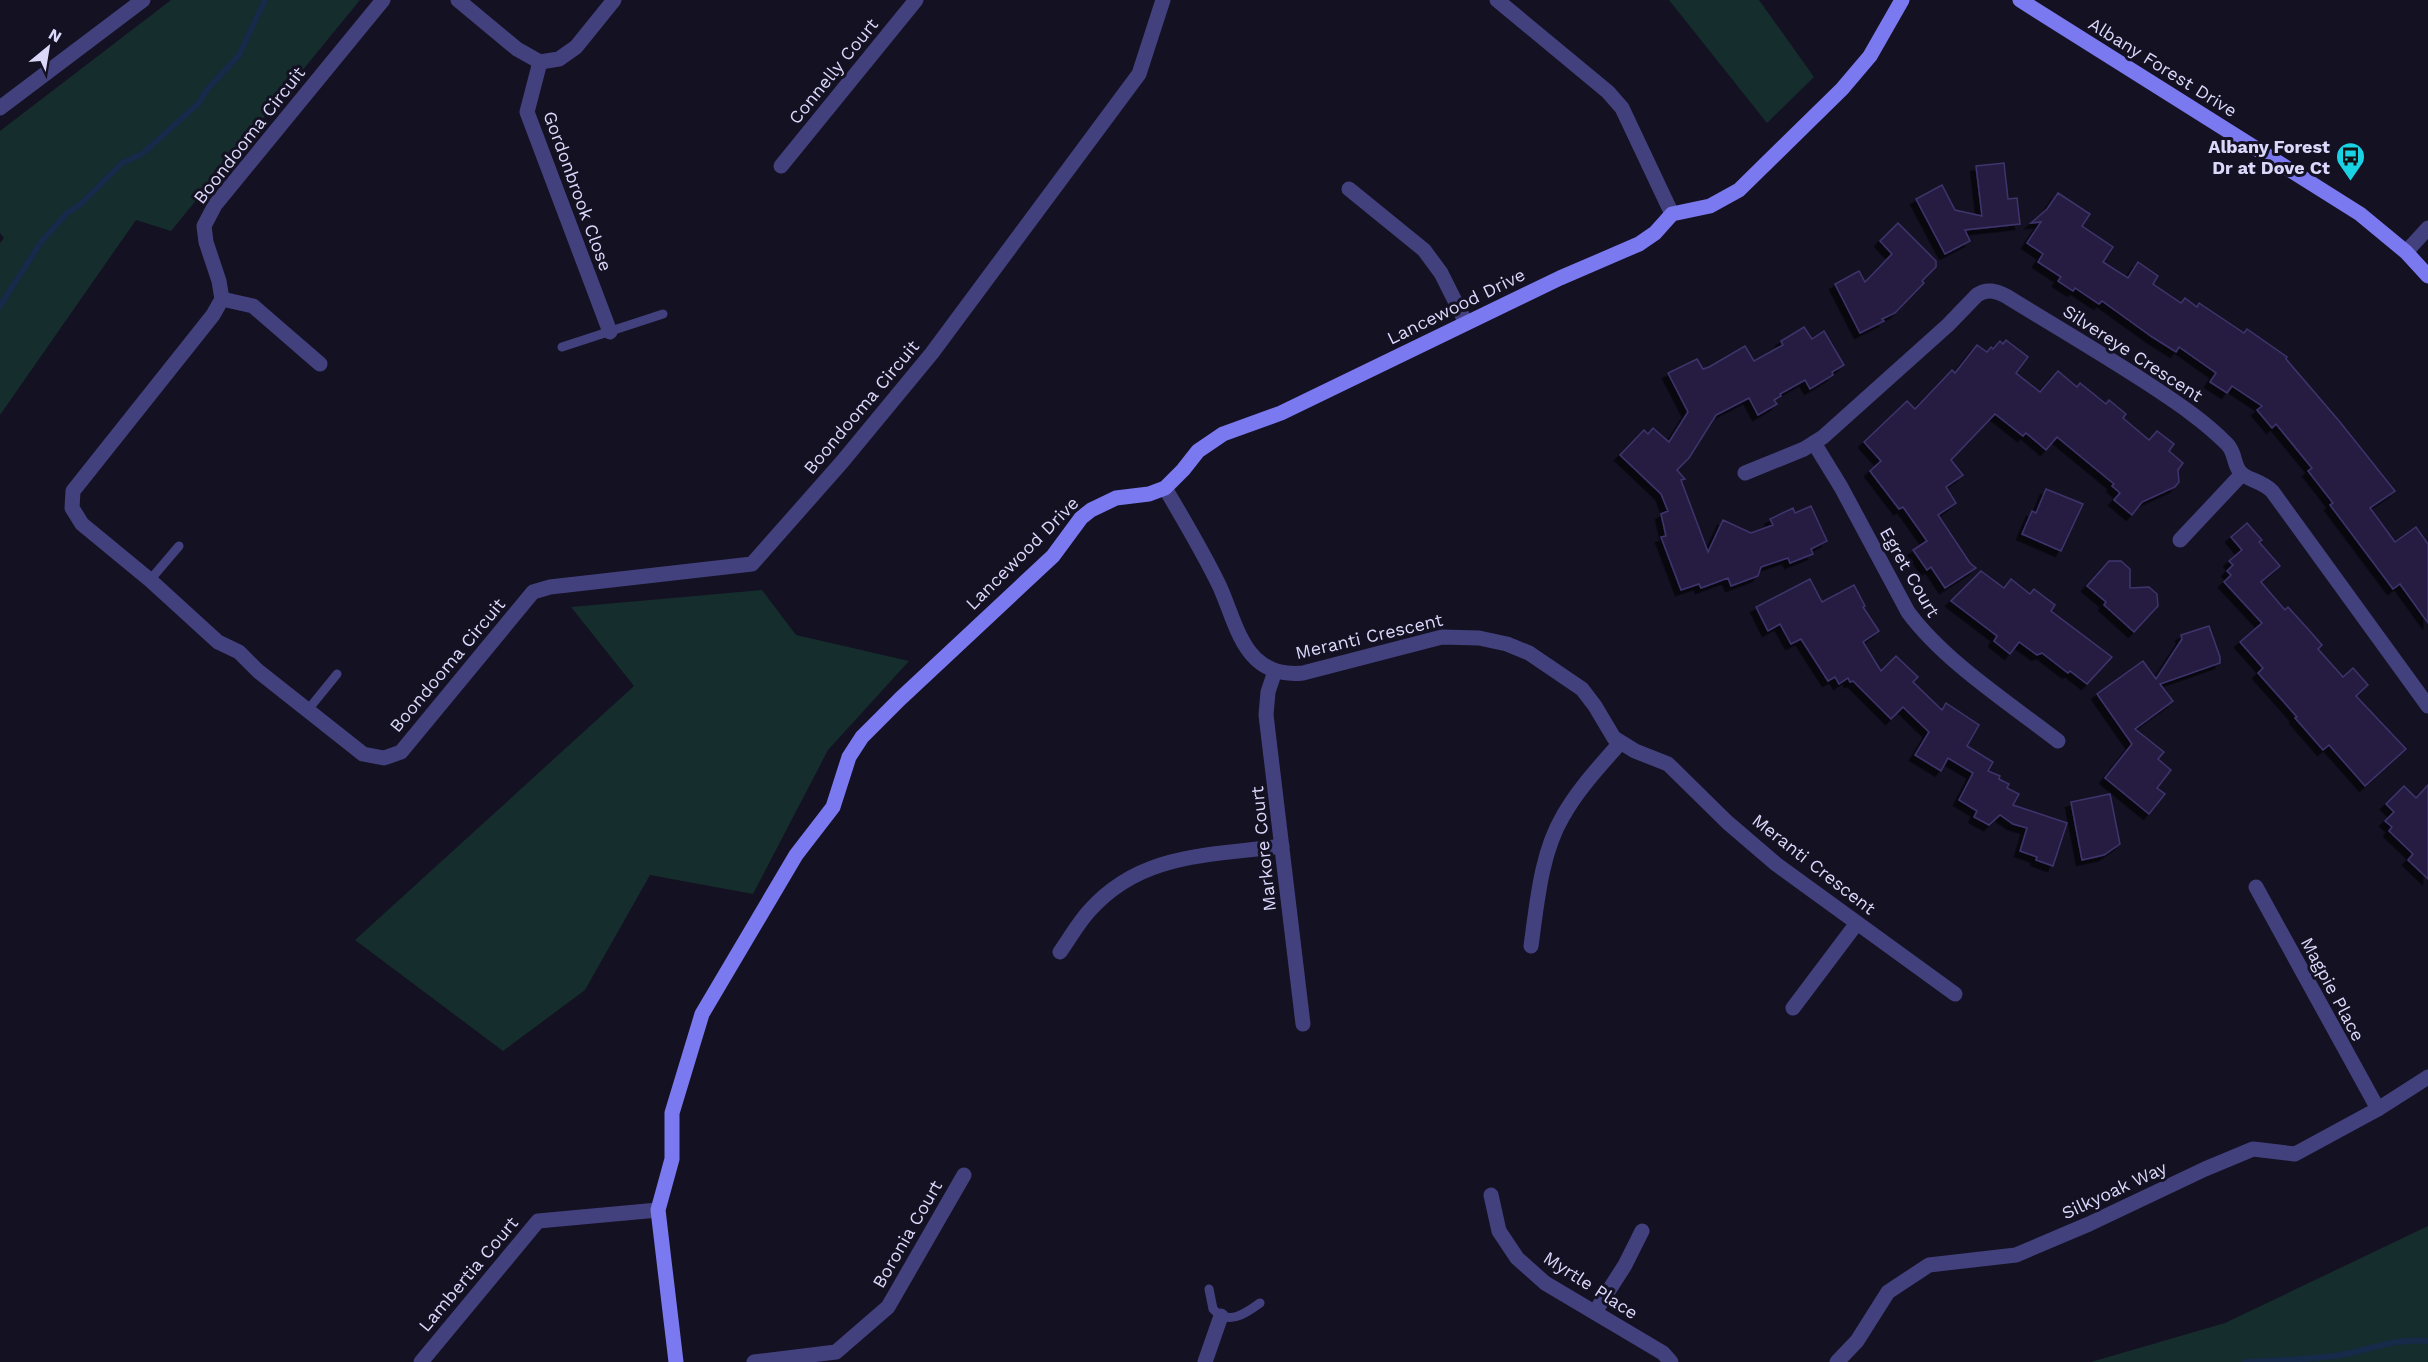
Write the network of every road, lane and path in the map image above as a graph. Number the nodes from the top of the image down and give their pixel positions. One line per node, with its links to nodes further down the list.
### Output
1 (143, 0): 11 (street)
2 (383, 0): 18 (street, Boondooma Circuit)
3 (458, 0): 10 (street)
4 (614, 0): 10 (street)
5 (915, 0): 12 (street, Connelly Court)
6 (1163, 0): 34 (street, Boondooma Circuit)
7 (1497, 0): 14 (street)
8 (1902, 0): 14 (street)
9 (2020, 0): 16 (street, Albany Forest Drive)
10 (540, 62): 21 (street, Gordonbrook Close)
11 (0, 108)
12 (781, 166)
13 (1349, 189): 20 (street)
14 (1672, 214): 20 (street, Lancewood Drive)
15 (2428, 228): 16 (street)
16 (2406, 252): 17 (street, Albany Forest Drive)
17 (2428, 276)
18 (222, 299): 23 (street); 30 (street, Boondooma Circuit)
19 (663, 314): 21 (lane)
20 (1466, 323): 27 (street, Lancewood Drive)
21 (610, 332): 22 (lane)
22 (562, 347)
23 (320, 364)
24 (1814, 443): 25 (street, Silvereye Crescent); 26 (street, Silvereye Crescent); 35 (street, Egret Court)
25 (1745, 473)
26 (2241, 474): 28 (street); 33 (street)
27 (1165, 488): 31 (street, Meranti Crescent); 49 (street, Lancewood Drive)
28 (2180, 540)
29 (180, 546): 30 (lane)
30 (150, 580): 34 (street, Boondooma Circuit)
31 (1275, 671): 36 (street, Meranti Crescent); 37 (street, Markore Court)
32 (337, 674): 34 (lane)
33 (2428, 706)
34 (307, 711)
35 (2058, 741)
36 (1620, 743): 39 (street, Meranti Crescent); 40 (street)
37 (1282, 846): 41 (street); 44 (street, Markore Court)
38 (2256, 887): 46 (street, Magpie Place)
39 (1857, 923): 42 (street, Meranti Crescent); 43 (street)
40 (1531, 946)
41 (1060, 952)
42 (1955, 994)
43 (1793, 1008)
44 (1303, 1024)
45 (2428, 1077): 46 (street, Silkyoak Way)
46 (2378, 1109): 60 (street, Silkyoak Way)
47 (964, 1175): 57 (street, Boronia Court)
48 (1491, 1195): 53 (street, Myrtle Place)
49 (658, 1210): 55 (street, Lambertia Court); 56 (street, Lancewood Drive)
50 (1642, 1231): 53 (street)
51 (1209, 1289): 54 (lane)
52 (1260, 1303): 54 (lane)
53 (1595, 1312): 59 (street, Myrtle Place)
54 (1221, 1316): 58 (street)
55 (421, 1362)
56 (676, 1362)
57 (754, 1362)
58 (1205, 1362)
59 (1671, 1362)
60 (1837, 1362)

